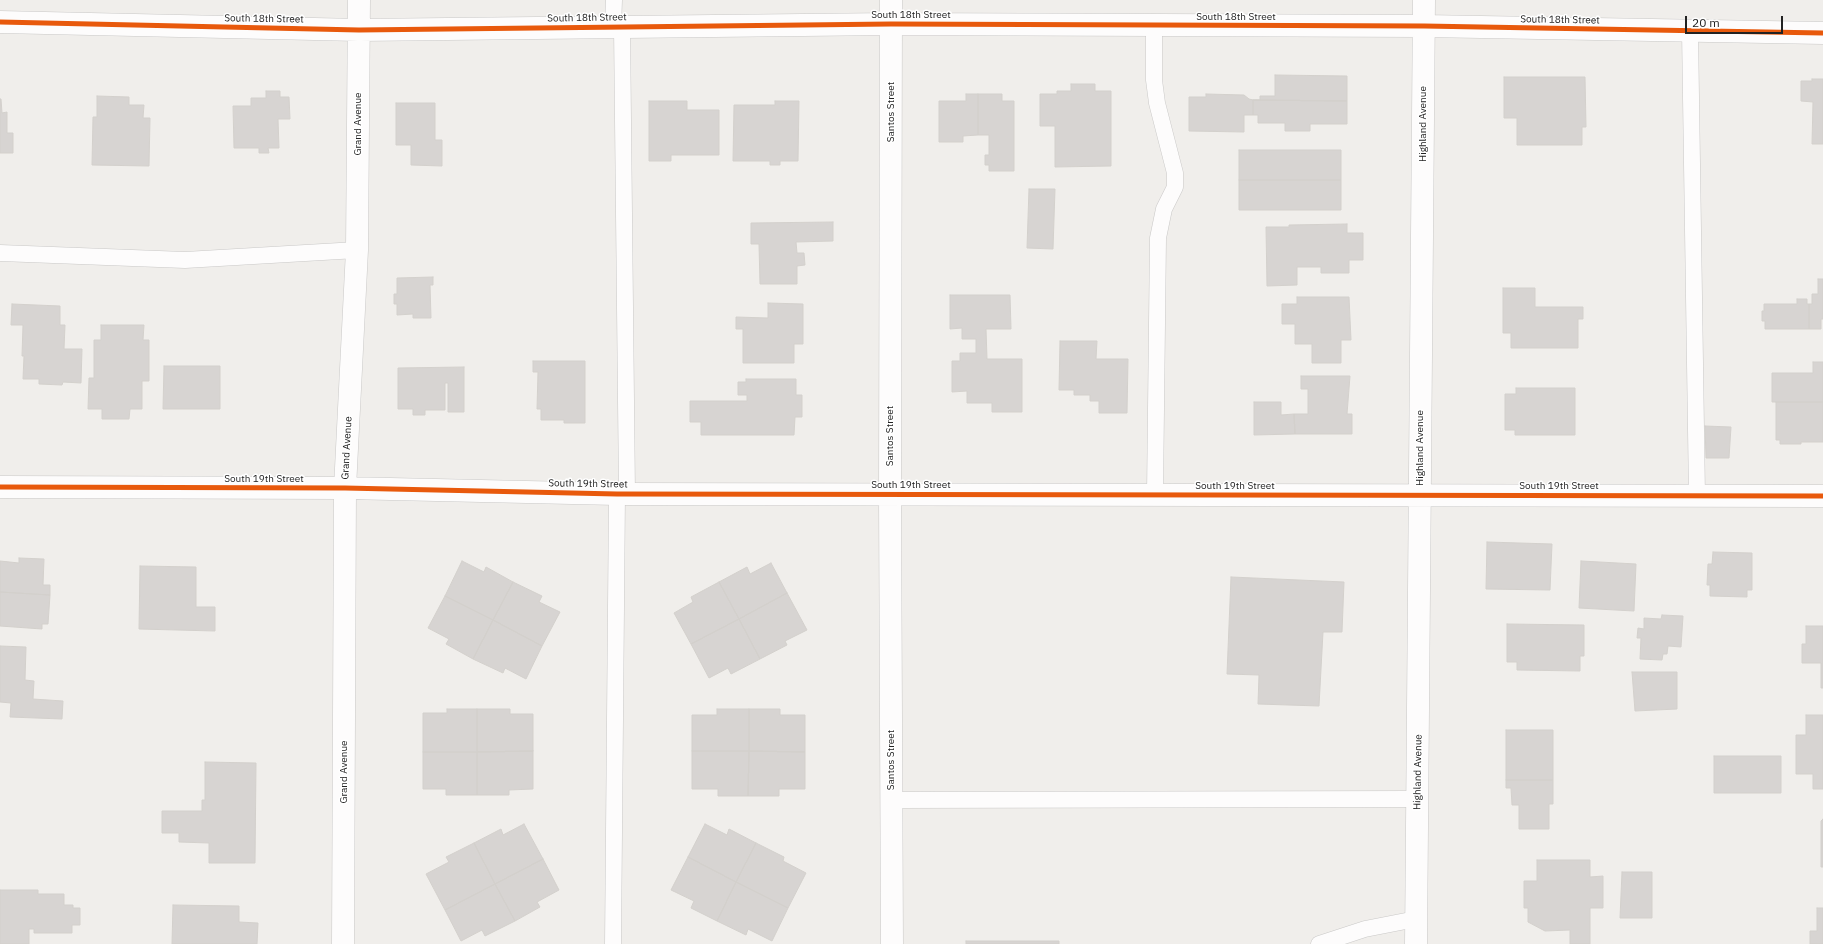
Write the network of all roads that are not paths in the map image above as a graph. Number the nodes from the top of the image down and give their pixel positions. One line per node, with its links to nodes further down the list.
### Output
1 (359, 0): 10 (street, Grand Avenue)
2 (614, 0): 9 (lane)
3 (891, 0): 6 (street, Santos Street)
4 (1424, 0): 8 (street, Highland Avenue)
5 (0, 22): 10 (street, South 18th Street)
6 (891, 24): 7 (street, South 18th Street); 9 (street, South 18th Street); 18 (street, Santos Street)
7 (1154, 25): 8 (street, South 18th Street); 19 (lane)
8 (1424, 26): 11 (street, South 18th Street); 20 (street, Highland Avenue)
9 (617, 27): 10 (street, South 18th Street); 17 (lane)
10 (359, 30): 13 (street, Grand Avenue)
11 (1690, 31): 12 (street, South 18th Street); 21 (lane)
12 (1823, 33)
13 (357, 250): 14 (lane); 16 (street, Grand Avenue)
14 (0, 253)
15 (0, 488): 16 (street, South 19th Street)
16 (345, 488): 17 (street, South 19th Street); 26 (street, Grand Avenue)
17 (622, 494): 18 (street, South 19th Street); 27 (lane)
18 (890, 494): 19 (street, South 19th Street); 24 (street, Santos Street)
19 (1155, 494): 20 (street, South 19th Street)
20 (1420, 495): 21 (street, South 19th Street); 23 (street, Highland Avenue)
21 (1697, 496): 22 (street, South 19th Street)
22 (1823, 496)
23 (1417, 799): 24 (lane); 25 (street, Highland Avenue)
24 (891, 800): 28 (street, Santos Street)
25 (1416, 919): 29 (lane); 30 (street, Highland Avenue)
26 (343, 944)
27 (613, 944)
28 (892, 944)
29 (1319, 944)
30 (1416, 944)

